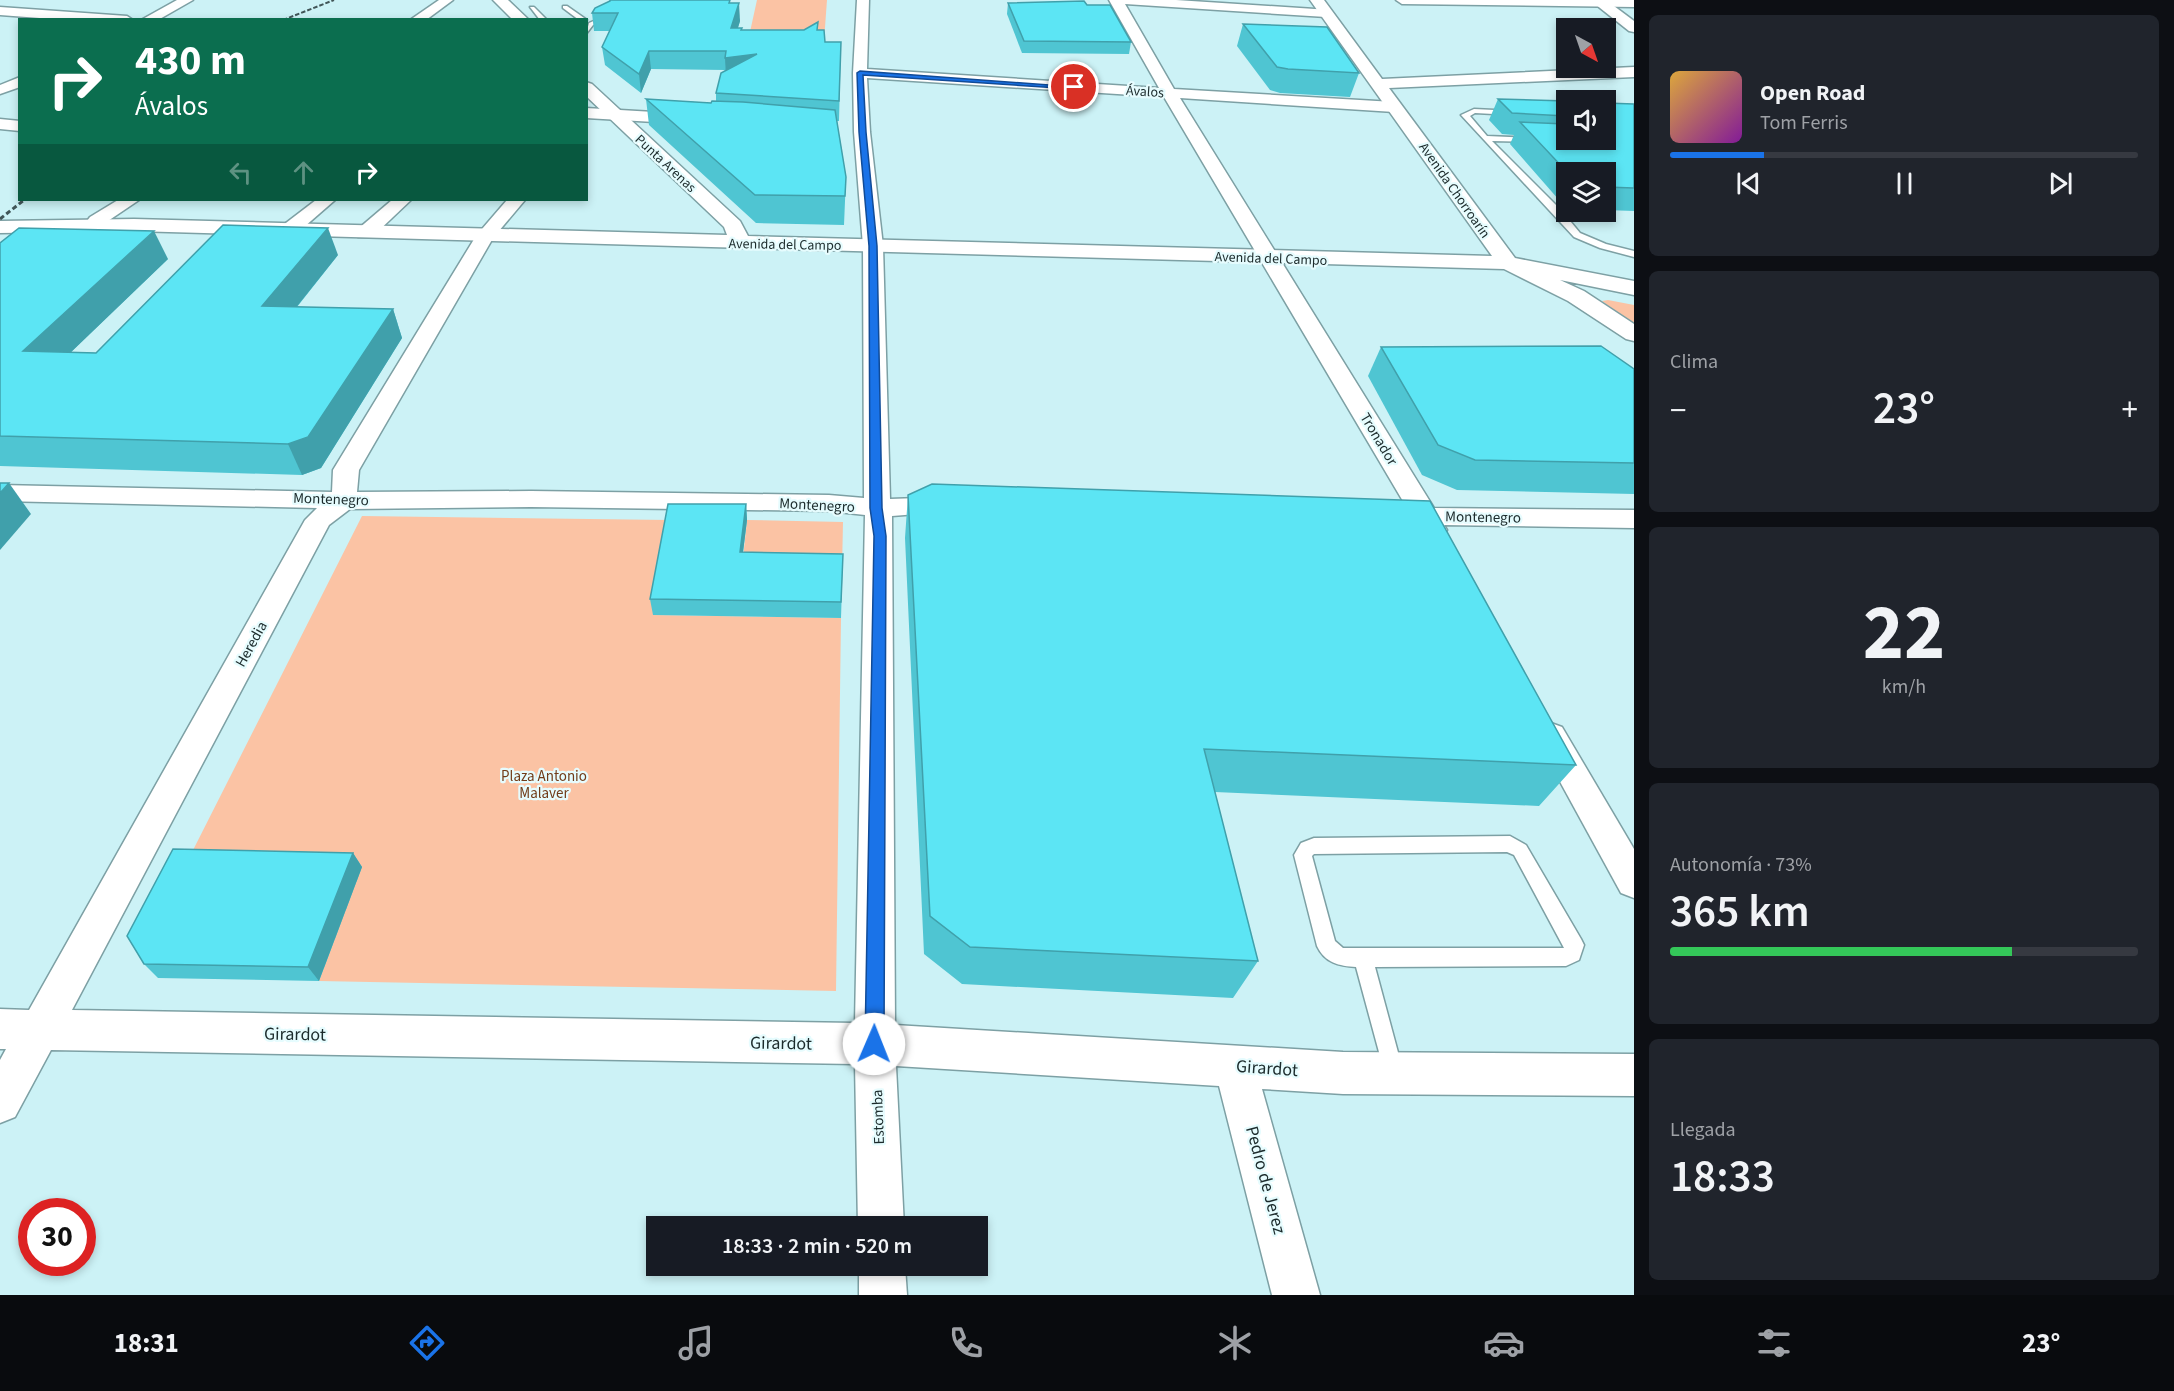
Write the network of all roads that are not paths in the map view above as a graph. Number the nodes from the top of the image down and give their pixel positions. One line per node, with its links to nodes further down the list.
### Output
1 (187, 0): 15 (street)
2 (447, 0): 16 (street)
3 (500, 0): 17 (main road)
4 (862, 0): 23 (street, Estomba)
5 (1115, 0): 11 (street); 28 (street, Tronador)
6 (1402, 0): 7 (street)
7 (1599, 1): 9 (street); 21 (main road)
8 (613, 2): 20 (lane)
9 (1634, 3)
10 (565, 7): 19 (lane)
11 (1322, 7): 25 (main road, Avenida Chorroarín)
12 (532, 8): 18 (lane)
13 (0, 10): 14 (street)
14 (102, 18)
15 (151, 18)
16 (419, 18)
17 (520, 18)
18 (542, 18)
19 (582, 18)
20 (588, 21)
21 (1634, 28)
22 (1634, 72): 25 (main road)
23 (860, 73): 28 (street, Ávalos); 52 (street, Estomba)
24 (18, 82): 27 (street)
25 (1377, 84): 29 (main road, Avenida Chorroarín)
26 (588, 89): 32 (main road, Punta Arenas)
27 (0, 90)
28 (1169, 92): 29 (street, Ávalos); 55 (street, Tronador)
29 (1394, 107): 56 (main road, Avenida Chorroarín)
30 (588, 113): 32 (street)
31 (1520, 113): 37 (lane)
32 (615, 116): 33 (street); 34 (street); 51 (main road, Punta Arenas)
33 (588, 118)
34 (709, 120)
35 (0, 124): 36 (street)
36 (18, 126)
37 (1485, 138): 38 (lane); 54 (lane)
38 (1540, 141)
39 (128, 201): 44 (street)
40 (325, 201): 48 (street)
41 (401, 201): 49 (street)
42 (515, 201): 50 (street)
43 (0, 215): 44 (main road, Avenida del Campo)
44 (96, 220): 45 (main road, Avenida del Campo)
45 (134, 225): 47 (main road, Avenida del Campo); 48 (main road, Avenida del Campo)
46 (0, 227): 47 (main road, Avenida del Campo)
47 (36, 228): 53 (street)
48 (289, 230): 49 (main road, Avenida del Campo)
49 (365, 233): 50 (main road, Avenida del Campo)
50 (485, 236): 51 (main road, Avenida del Campo); 60 (street)
51 (741, 243): 52 (main road, Avenida del Campo)
52 (873, 246): 55 (main road, Avenida del Campo); 62 (street, Estomba)
53 (7, 248)
54 (1634, 254)
55 (1270, 258): 56 (main road, Avenida del Campo); 64 (street, Tronador)
56 (1508, 263): 57 (main road); 58 (main road, Avenida Chorroarín)
57 (1634, 288)
58 (1629, 329)
59 (0, 493): 60 (street, Montenegro)
60 (344, 500): 62 (street, Montenegro); 71 (street, Heredia)
61 (973, 505): 62 (street, Montenegro)
62 (876, 508): 72 (street, Estomba)
63 (1379, 516): 64 (street, Montenegro)
64 (1426, 517): 65 (street, Montenegro); 66 (street, Tronador)
65 (1634, 519)
66 (1450, 557)
67 (1536, 710): 68 (street)
68 (1634, 882)
69 (1363, 958): 69 (lane); 74 (lane)
70 (0, 1029): 71 (street, Girardot)
71 (41, 1029): 72 (street, Girardot); 76 (street, Heredia)
72 (874, 1044): 73 (street, Girardot); 77 (street, Estomba)
73 (1235, 1066): 74 (street, Girardot); 80 (street, Pedro de Jerez)
74 (1394, 1073): 75 (street, Girardot)
75 (1634, 1075)
76 (0, 1102)
77 (881, 1216)
78 (882, 1276): 79 (street)
79 (883, 1295)
80 (1296, 1295)

